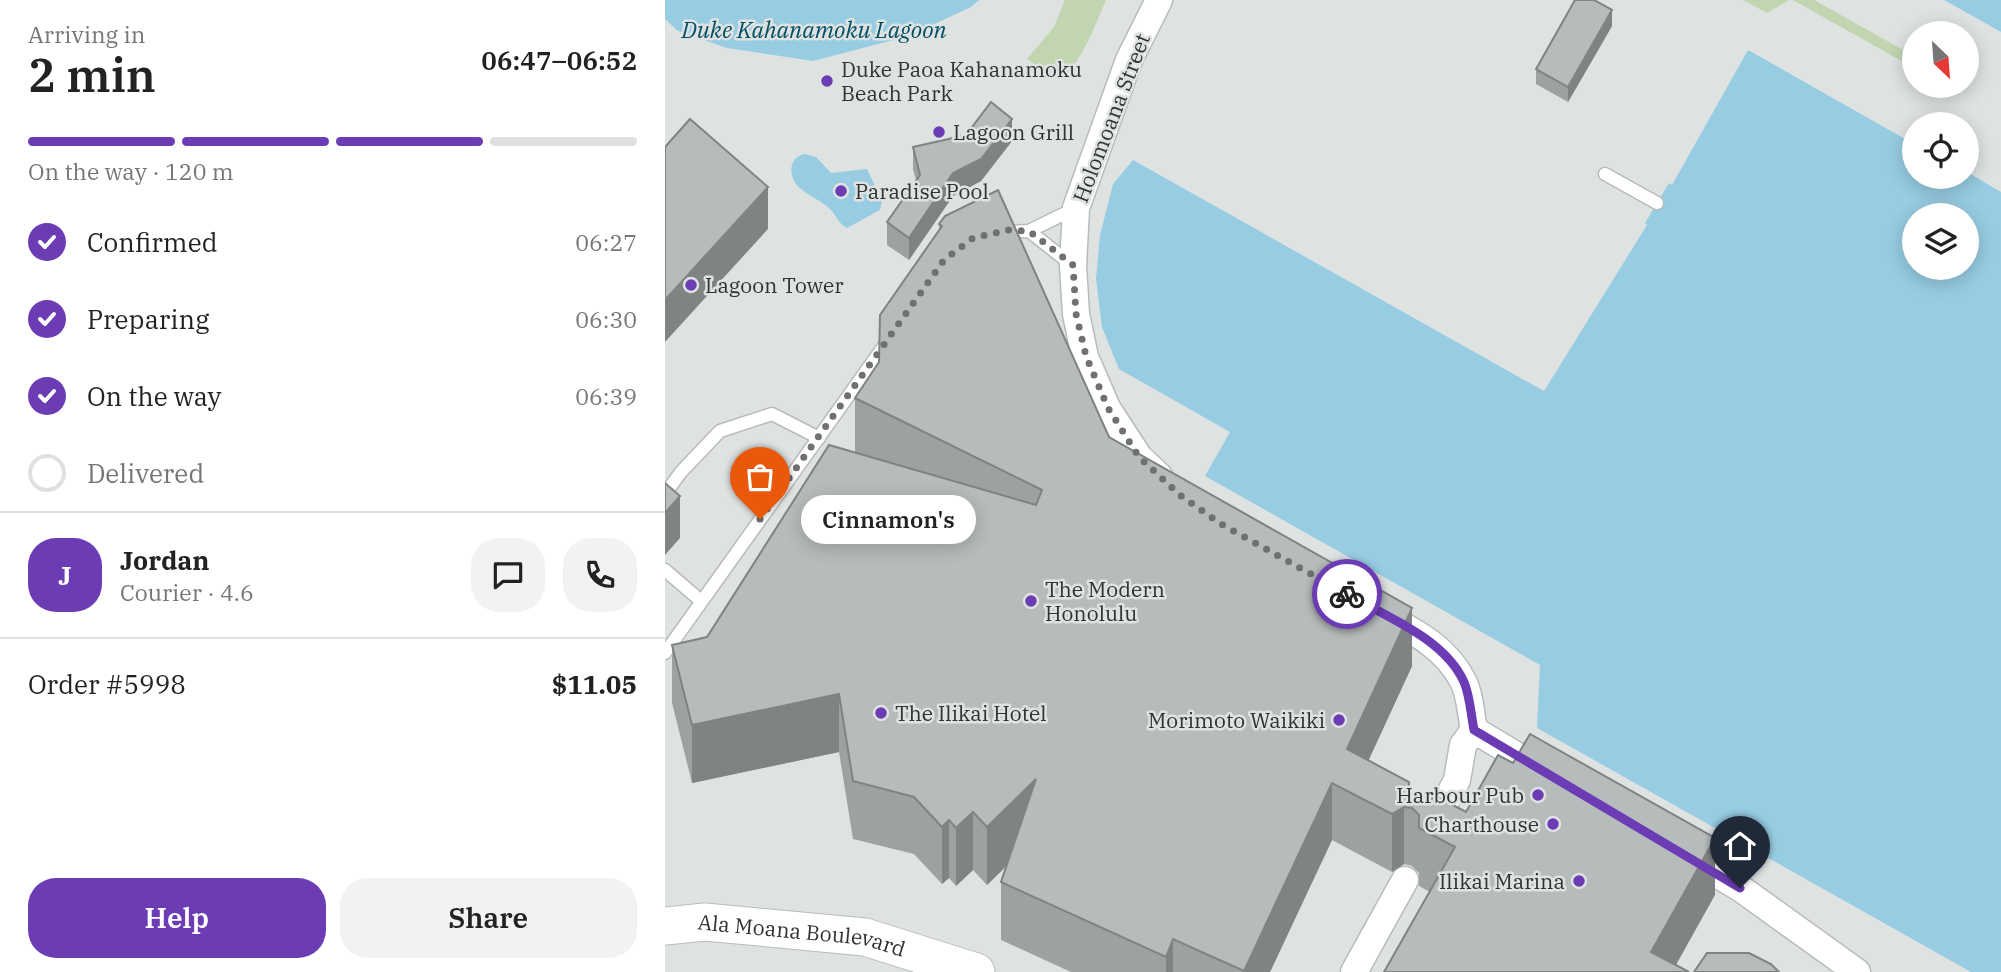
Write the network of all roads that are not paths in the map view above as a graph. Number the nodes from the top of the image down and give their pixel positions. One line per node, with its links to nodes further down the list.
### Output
1 (1159, 0): 4 (street, Holomoana Street)
2 (1605, 174): 3 (lane)
3 (1657, 203)
4 (1076, 208): 5 (lane); 7 (street, Holomoana Street)
5 (1029, 231): 6 (lane); 7 (lane)
6 (985, 235)
7 (1073, 265): 11 (street, Holomoana Street)
8 (897, 327): 9 (lane)
9 (819, 438): 10 (lane); 13 (lane)
10 (665, 494)
11 (1180, 495)
12 (665, 570): 13 (lane)
13 (701, 601): 15 (lane)
14 (1362, 602): 16 (street)
15 (665, 653)
16 (1474, 730): 17 (street); 19 (street)
17 (1566, 785)
18 (1659, 839): 24 (street)
19 (1423, 845)
20 (1405, 880): 23 (street)
21 (665, 926): 22 (main road, Ala Moana Boulevard)
22 (976, 972)
23 (1354, 972)
24 (1857, 972)

